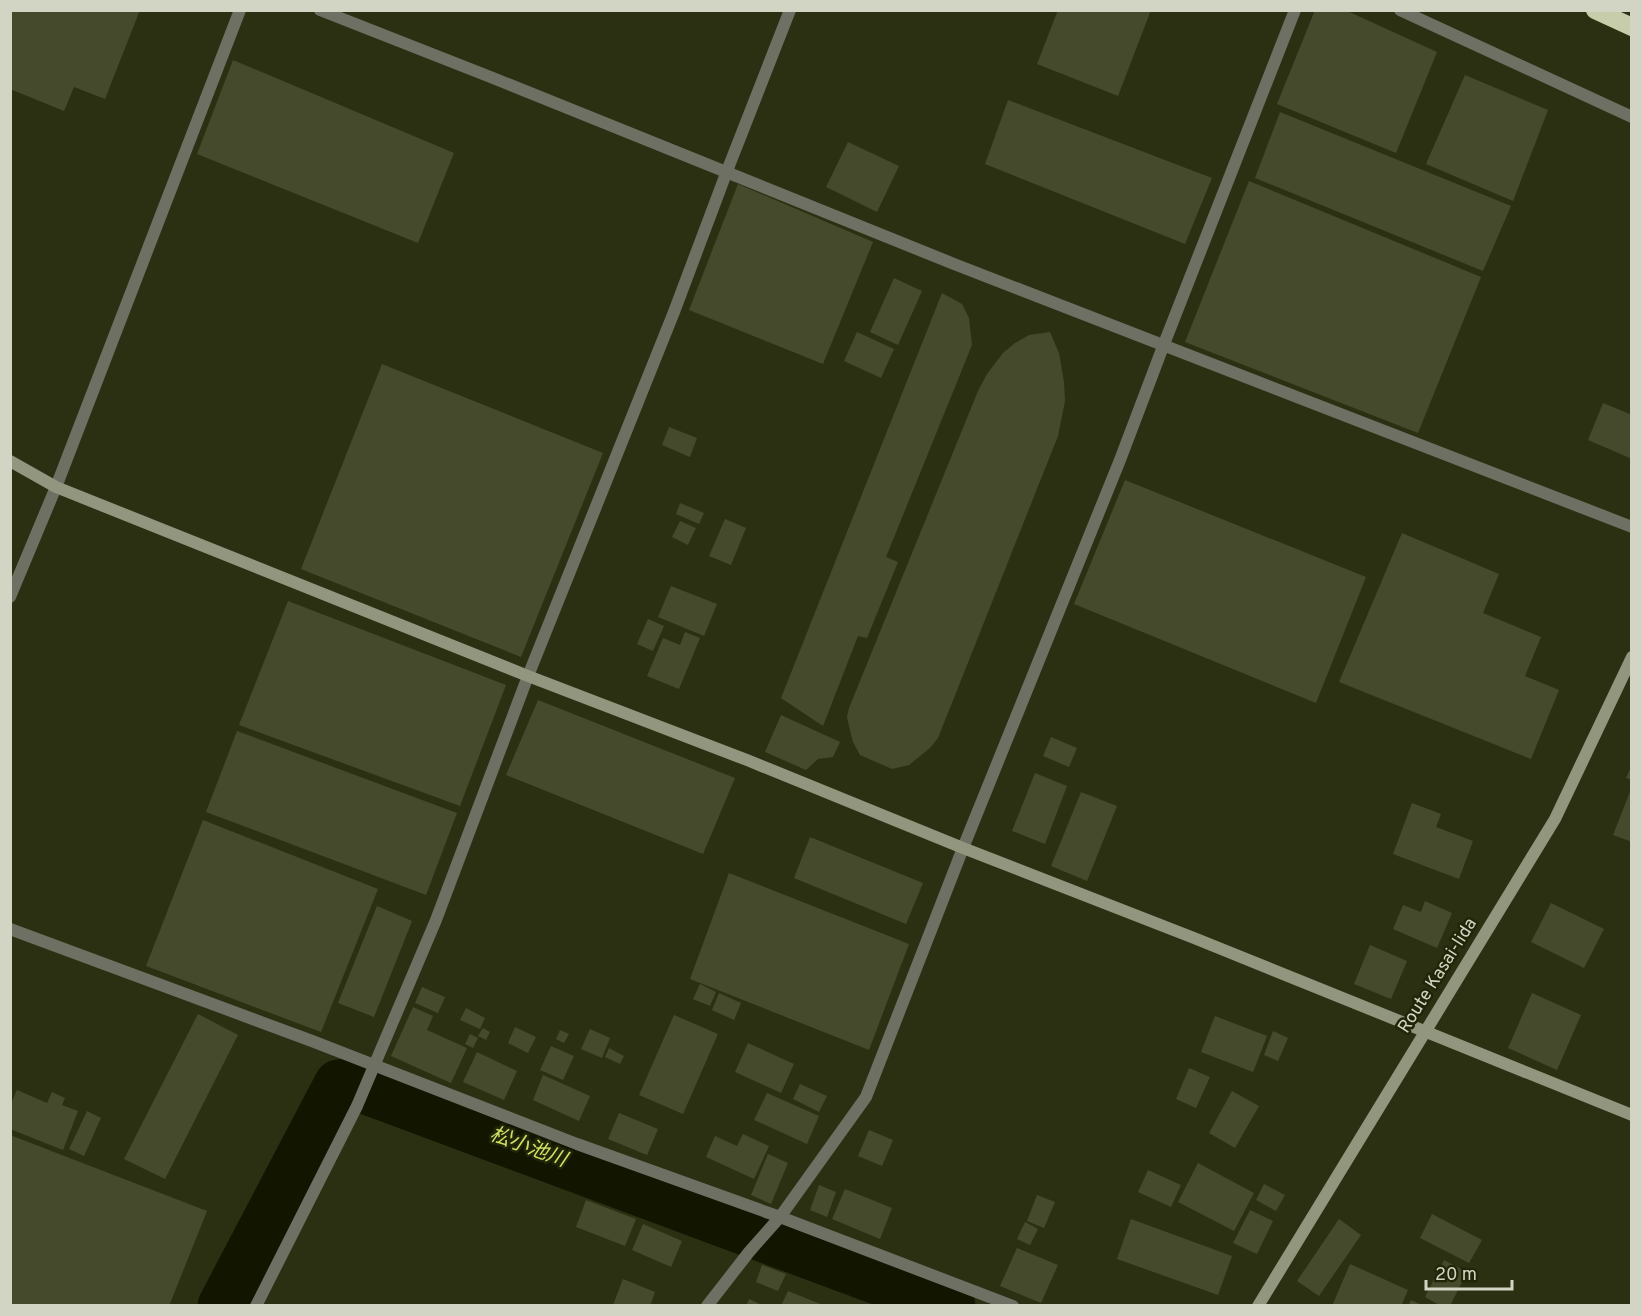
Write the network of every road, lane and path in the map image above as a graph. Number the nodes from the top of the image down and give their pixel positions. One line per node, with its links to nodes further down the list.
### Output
1 (240, 10): 12 (street)
2 (320, 10): 9 (street)
3 (790, 10): 9 (street)
4 (1295, 10): 10 (street)
5 (1400, 10): 8 (street)
6 (1595, 10): 7 (highway)
7 (1632, 27)
8 (1632, 117)
9 (727, 171): 10 (street); 16 (street)
10 (1164, 344): 13 (street); 17 (street)
11 (10, 461): 12 (street)
12 (56, 487): 14 (street); 16 (street)
13 (1632, 527)
14 (10, 597)
15 (1632, 657): 19 (street, Route Kasai-Iida)
16 (528, 676): 17 (street); 20 (street)
17 (963, 848): 19 (street); 22 (street)
18 (10, 929): 20 (street)
19 (1425, 1031): 21 (street); 27 (street, Route Kasai-Iida)
20 (372, 1071): 22 (street); 24 (street)
21 (1632, 1115)
22 (779, 1218): 23 (street); 25 (street)
23 (998, 1303): 26 (street)
24 (256, 1305)
25 (707, 1305)
26 (1013, 1305)
27 (1258, 1305)

